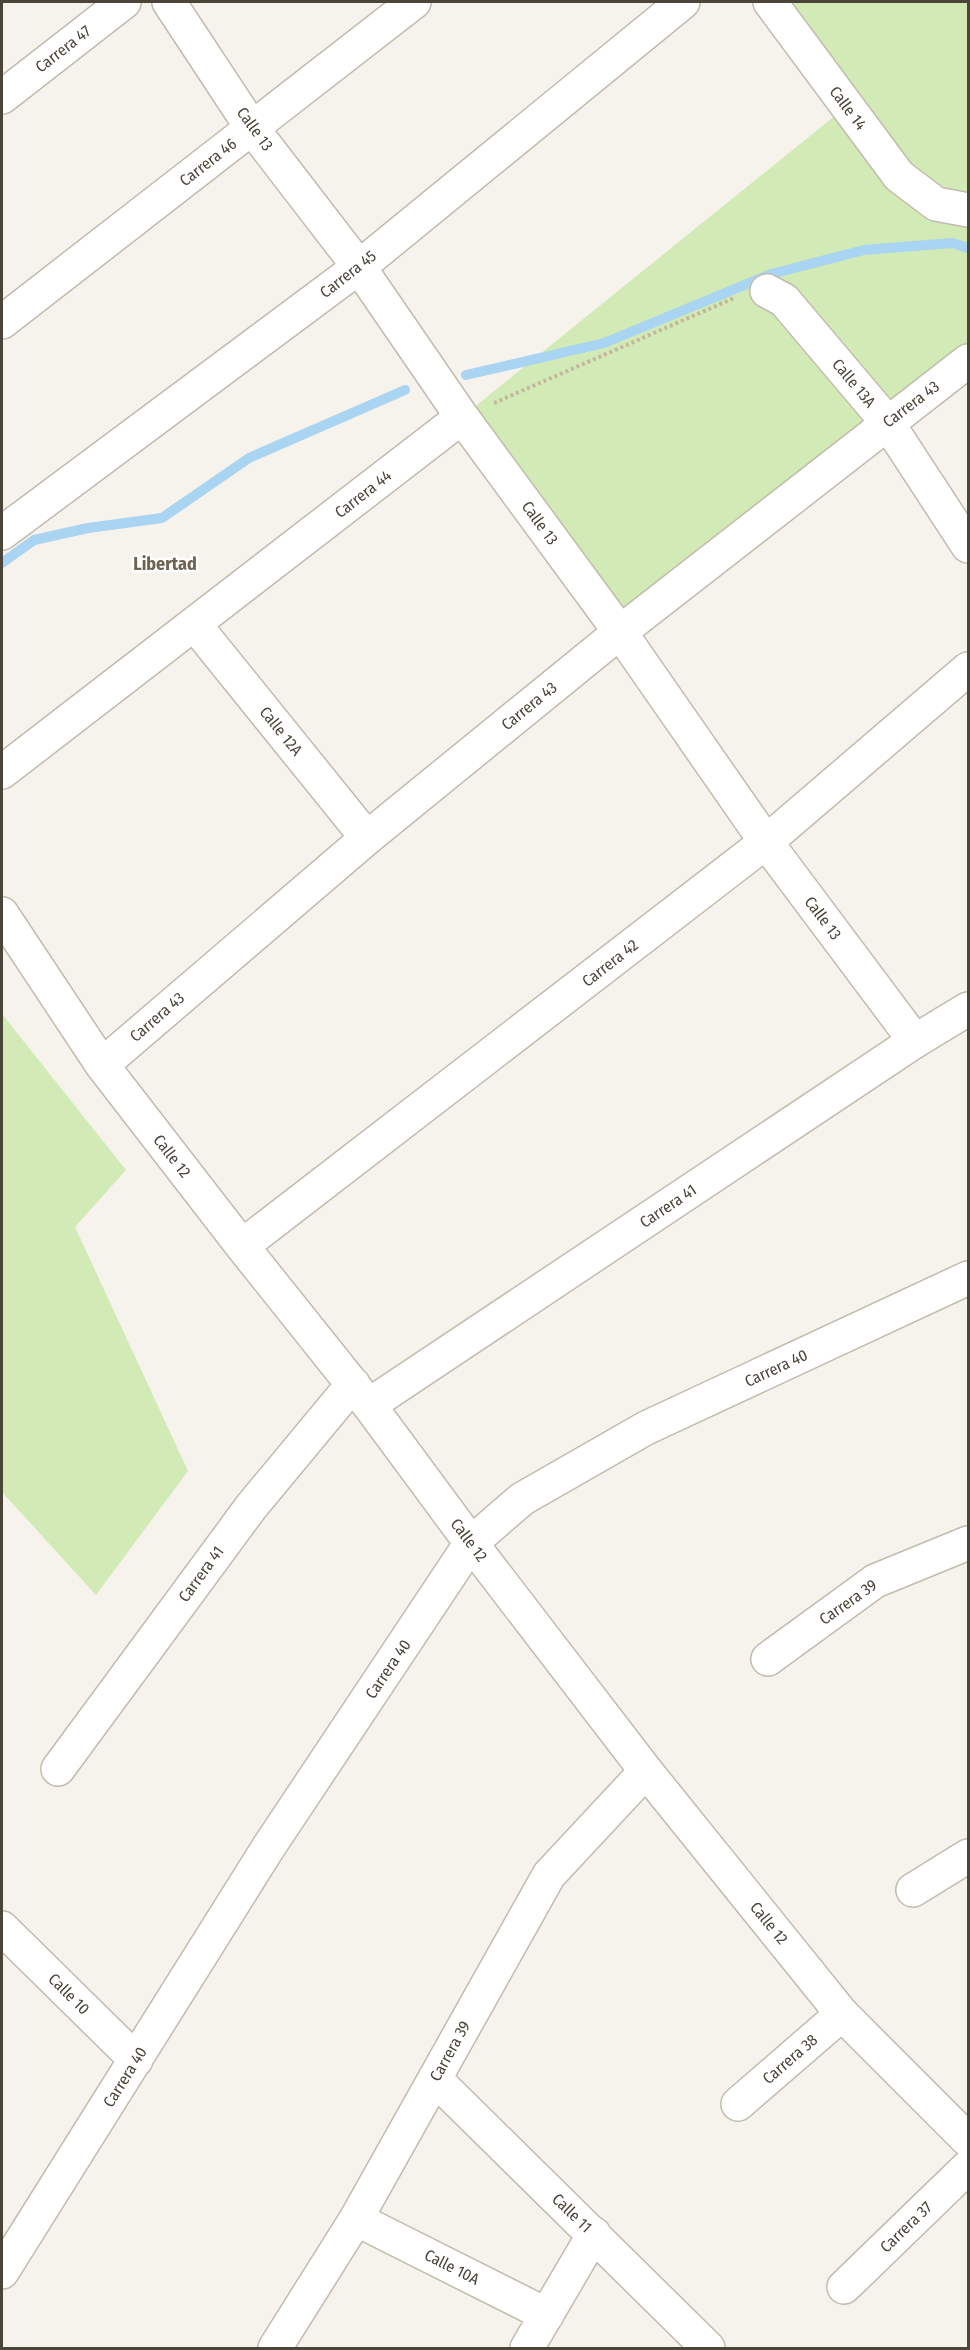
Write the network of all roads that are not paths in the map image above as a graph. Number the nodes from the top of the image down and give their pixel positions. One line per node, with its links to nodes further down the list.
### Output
1 (124, 2): 6 (street, Carrera 47)
2 (170, 2): 7 (street, Calle 13)
3 (414, 2): 7 (street, Carrera 46)
4 (683, 2): 9 (street, Carrera 45)
5 (770, 2): 8 (street, Calle 14)
6 (2, 97)
7 (252, 128): 9 (street, Calle 13); 11 (street, Carrera 46)
8 (969, 210)
9 (359, 267): 13 (street, Calle 13); 15 (street, Carrera 45)
10 (767, 291): 14 (street, Calle 13A)
11 (2, 322)
12 (969, 361): 14 (street, Carrera 43)
13 (462, 417): 17 (street, Carrera 44); 18 (street, Calle 13)
14 (887, 422): 16 (street, Calle 13A); 18 (street, Carrera 43)
15 (2, 533)
16 (969, 546)
17 (195, 625): 20 (street, Carrera 44); 21 (street, Calle 12A)
18 (620, 632): 21 (street, Carrera 43); 22 (street, Calle 13)
19 (969, 669): 22 (street, Carrera 42)
20 (2, 772)
21 (367, 838): 26 (street, Carrera 43)
22 (766, 842): 25 (street, Calle 13); 27 (street, Carrera 42)
23 (2, 914): 26 (street, Calle 12)
24 (969, 1009): 25 (street, Carrera 41)
25 (915, 1041): 29 (street, Carrera 41)
26 (102, 1065): 27 (street, Calle 12)
27 (242, 1246): 29 (street, Calle 12)
28 (969, 1278): 31 (street, Carrera 40)
29 (361, 1395): 31 (street, Calle 12); 33 (street, Carrera 41)
30 (969, 1543): 32 (street, Carrera 39)
31 (471, 1544): 34 (street, Calle 12); 39 (street, Carrera 40)
32 (768, 1659)
33 (57, 1769)
34 (646, 1771): 38 (street, Calle 12); 40 (street, Carrera 39)
35 (969, 1856): 36 (street)
36 (912, 1890)
37 (2, 1928): 39 (street, Calle 10)
38 (842, 2014): 41 (street, Carrera 38); 42 (street, Calle 12)
39 (136, 2060): 46 (street, Carrera 40)
40 (435, 2079): 44 (street, Carrera 39); 45 (street, Calle 11)
41 (738, 2104)
42 (969, 2140)
43 (969, 2167): 47 (street, Carrera 37)
44 (356, 2219): 48 (street, Calle 10A); 49 (street, Carrera 39)
45 (594, 2234): 48 (street); 51 (street, Calle 11)
46 (2, 2272)
47 (844, 2287)
48 (547, 2315): 50 (street)
49 (274, 2349)
50 (527, 2349)
51 (708, 2349)

